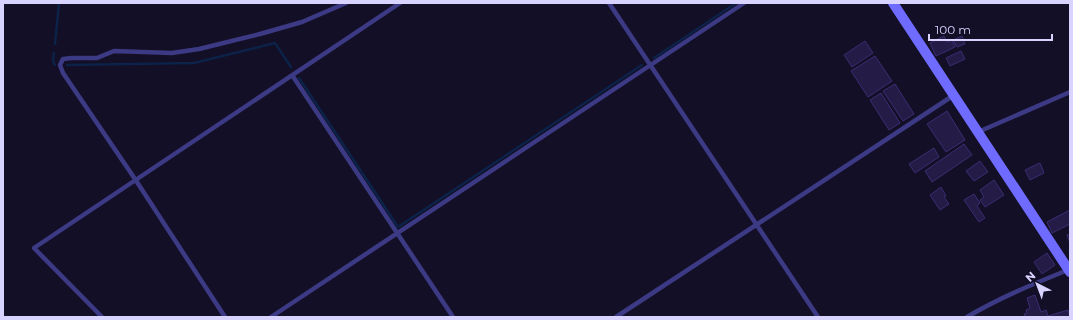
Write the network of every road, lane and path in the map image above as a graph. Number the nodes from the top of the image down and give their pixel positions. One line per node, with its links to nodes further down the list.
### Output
1 (346, 3): 11 (lane)
2 (400, 3): 7 (lane)
3 (609, 3): 6 (lane)
4 (744, 3): 6 (lane)
5 (893, 3): 9 (street)
6 (651, 65): 12 (lane); 13 (lane)
7 (292, 75): 11 (lane); 13 (lane)
8 (1070, 92): 10 (lane)
9 (954, 95): 10 (street); 12 (lane)
10 (978, 132): 14 (street)
11 (135, 179): 15 (lane); 16 (lane)
12 (756, 224): 19 (lane); 20 (lane)
13 (397, 233): 17 (lane); 18 (lane)
14 (1069, 271): 21 (lane)
15 (102, 317)
16 (226, 317)
17 (271, 317)
18 (453, 317)
19 (616, 317)
20 (818, 317)
21 (967, 317)

